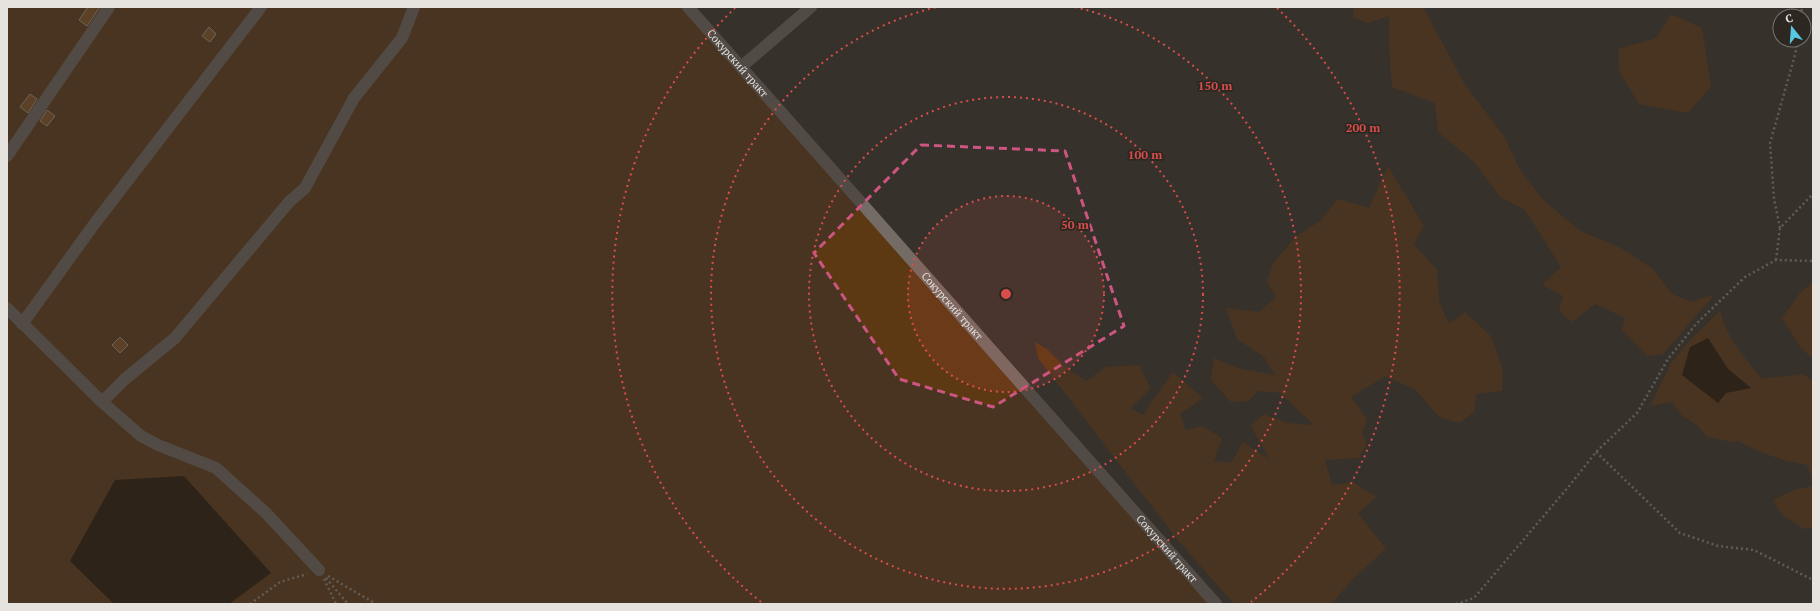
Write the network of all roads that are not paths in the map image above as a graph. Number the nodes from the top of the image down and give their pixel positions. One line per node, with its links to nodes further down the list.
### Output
1 (109, 7): 7 (street)
2 (261, 7): 9 (street)
3 (414, 7): 10 (street)
4 (688, 7): 6 (street, Сокурский тракт)
5 (811, 7): 6 (street)
6 (741, 67): 12 (street, Сокурский тракт)
7 (7, 156)
8 (7, 308): 9 (street)
9 (22, 324): 10 (street)
10 (102, 402): 11 (street)
11 (319, 570)
12 (1216, 604)

